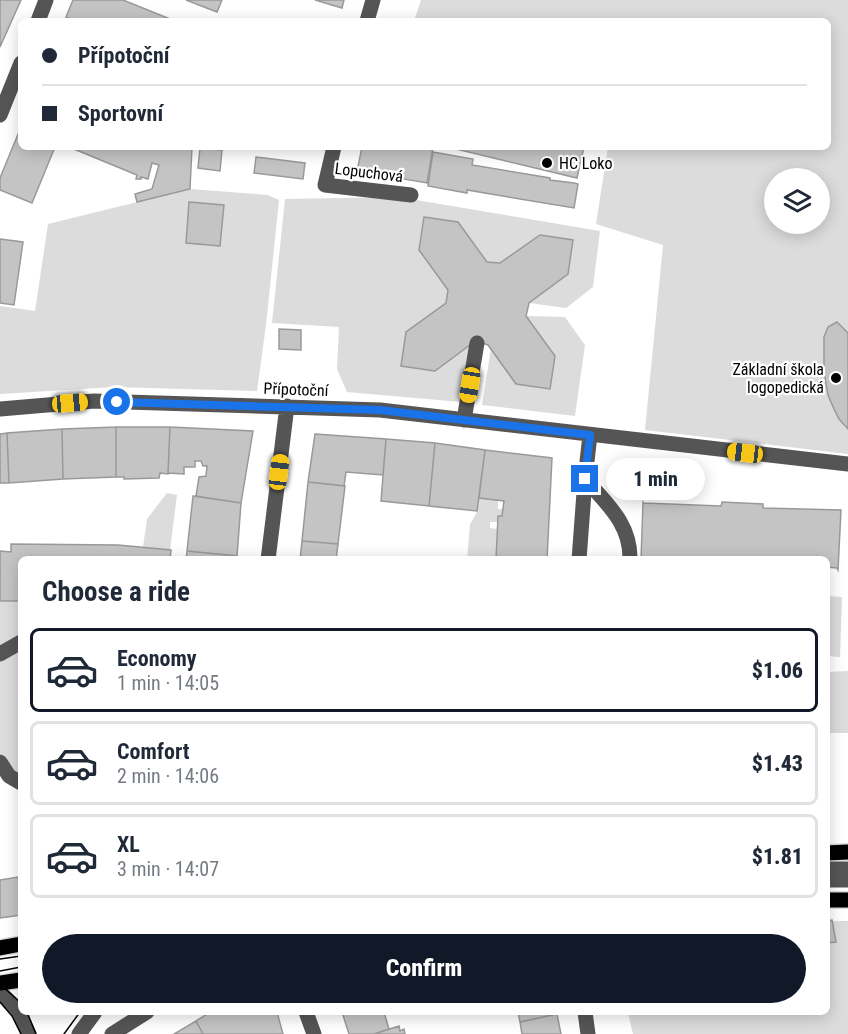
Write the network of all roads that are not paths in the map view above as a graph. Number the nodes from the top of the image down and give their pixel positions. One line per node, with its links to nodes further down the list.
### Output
1 (46, 0): 3 (street)
2 (373, 0): 4 (street)
3 (39, 18)
4 (368, 18)
5 (18, 70): 6 (street)
6 (0, 115)
7 (333, 150): 8 (street, Lopuchová)
8 (411, 195)
9 (481, 343): 12 (street)
10 (287, 406): 11 (street, Přípotoční); 12 (street, Přípotoční); 16 (street)
11 (0, 409)
12 (469, 420): 13 (street, Přípotoční)
13 (590, 435): 14 (street, Přípotoční); 15 (street)
14 (848, 465)
15 (585, 479): 17 (street); 18 (street)
16 (268, 556)
17 (579, 556)
18 (630, 556)
19 (18, 644): 20 (street)
20 (0, 654)
21 (0, 762): 22 (street)
22 (18, 781)
23 (848, 852): 24 (main road)
24 (830, 853)
25 (848, 868): 26 (street)
26 (830, 869)
27 (830, 880): 28 (street)
28 (848, 880)
29 (830, 900): 30 (main road)
30 (848, 900)
31 (18, 945): 32 (main road)
32 (0, 948)
33 (18, 980): 34 (main road)
34 (0, 983)
35 (0, 992): 36 (street)
36 (18, 1011)
37 (20, 1015): 42 (street)
38 (93, 1015): 43 (street)
39 (142, 1015): 44 (street)
40 (307, 1015): 45 (street)
41 (585, 1015): 46 (street)
42 (29, 1034)
43 (79, 1034)
44 (112, 1034)
45 (314, 1034)
46 (588, 1034)

